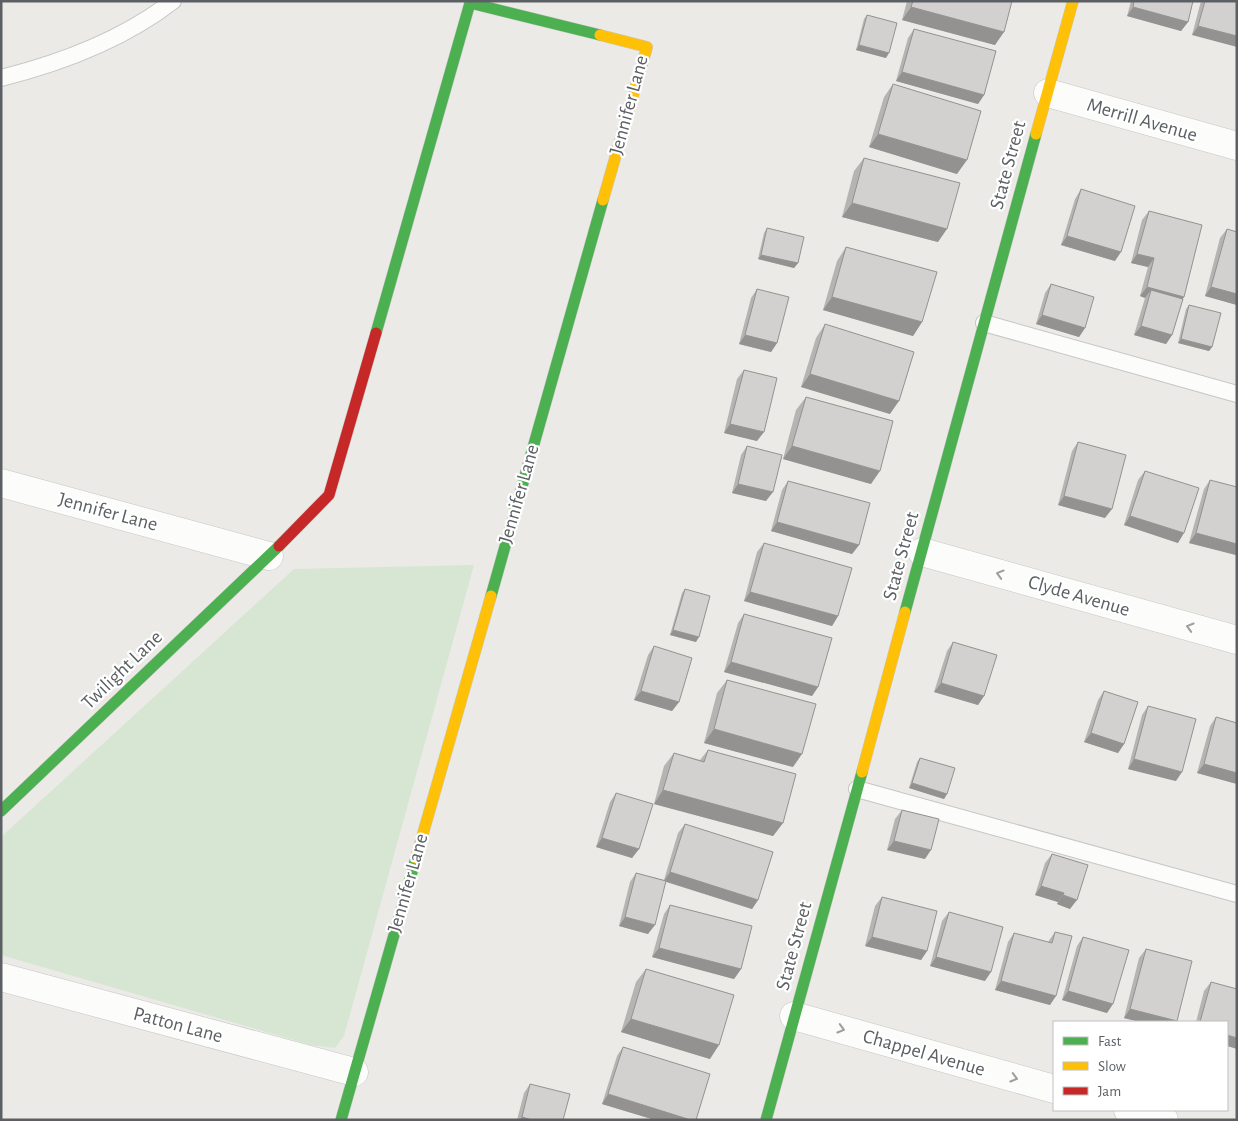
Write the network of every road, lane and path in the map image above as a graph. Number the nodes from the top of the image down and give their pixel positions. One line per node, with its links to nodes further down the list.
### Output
1 (173, 1): 3 (lane)
2 (1073, 1): 4 (street, State Street)
3 (1, 78)
4 (1048, 93): 5 (street, Merrill Avenue); 6 (street, State Street)
5 (1237, 146)
6 (984, 323): 7 (lane); 9 (street, State Street)
7 (1237, 394)
8 (1, 483): 10 (street, Jennifer Lane)
9 (922, 552): 11 (street, Clyde Avenue, one-way to 9); 12 (street, State Street)
10 (269, 556): 13 (street, Twilight Lane); 17 (street, Jennifer Lane)
11 (1237, 640)
12 (856, 789): 14 (lane); 16 (street, State Street)
13 (1, 811)
14 (1237, 894)
15 (1, 977): 17 (street, Patton Lane)
16 (794, 1016): 18 (street, Chappel Avenue, one-way to 18); 21 (street, State Street)
17 (354, 1072): 20 (street, Jennifer Lane)
18 (1053, 1089)
19 (1132, 1111): 22 (street)
20 (341, 1120)
21 (766, 1120)
22 (1164, 1120)

